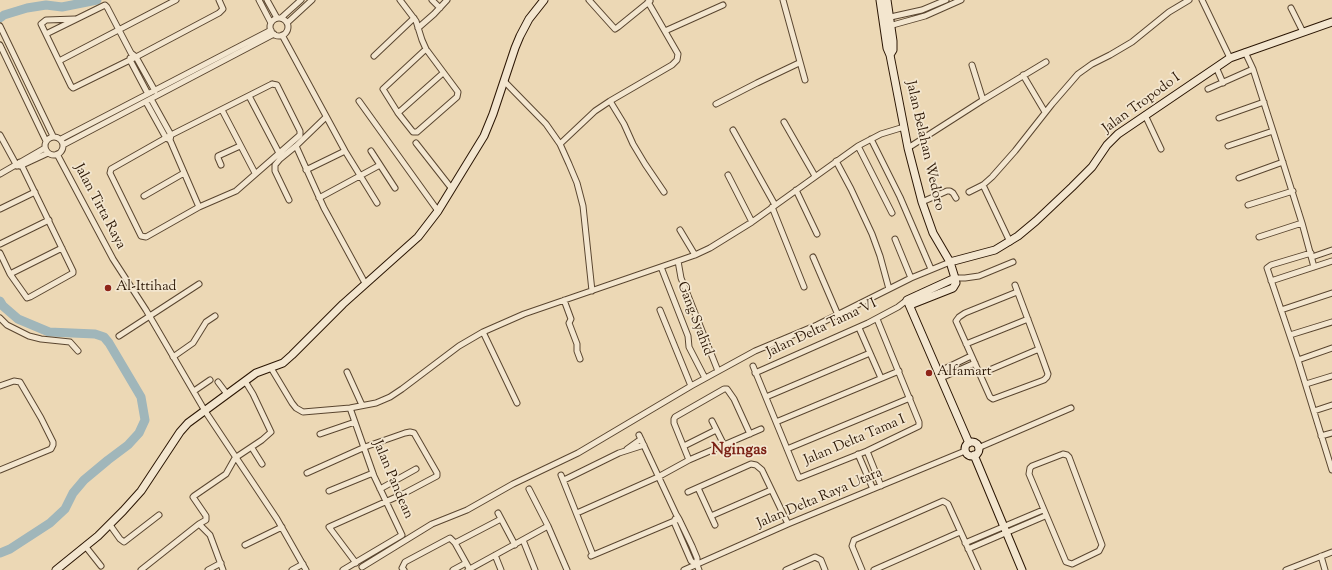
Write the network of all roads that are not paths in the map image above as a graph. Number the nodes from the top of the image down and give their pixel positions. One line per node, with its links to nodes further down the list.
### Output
1 (176, 0): 32 (street)
2 (219, 0): 46 (street)
3 (258, 0): 28 (street)
4 (267, 0): 23 (street)
5 (301, 0): 23 (street)
6 (312, 0): 29 (street)
7 (400, 0): 24 (street)
8 (432, 0): 21 (street)
9 (446, 0): 21 (street)
10 (544, 0): 58 (street)
11 (589, 0): 19 (street)
12 (783, 0): 51 (street)
13 (880, 0): 25 (street, Jalan Belahan Wedoro)
14 (887, 0): 25 (street, Jalan Belahan Wedoro)
15 (946, 0): 25 (street)
16 (961, 0): 30 (street)
17 (1189, 0): 70 (street)
18 (1202, 0): 47 (street)
19 (650, 1): 34 (street)
20 (723, 5): 34 (street)
21 (440, 8): 31 (street)
22 (1291, 8): 36 (street)
23 (279, 18): 28 (street); 29 (street)
24 (414, 18): 31 (street); 45 (street)
25 (887, 18): 30 (street, Jalan Belahan Wedoro)
26 (75, 19): 32 (street); 37 (street); 37 (street)
27 (1332, 22): 36 (street, Jalan Tropodo I)
28 (271, 23): 35 (street)
29 (287, 23): 38 (street)
30 (888, 26): 76 (street, Jalan Belahan Wedoro)
31 (418, 28): 40 (street)
32 (118, 30): 43 (street); 49 (street)
33 (1, 31): 41 (street)
34 (665, 31): 64 (street)
35 (273, 32): 38 (street); 61 (street); 63 (street)
36 (1303, 32): 42 (street, Jalan Tropodo I)
37 (46, 34): 49 (street)
38 (282, 35): 73 (street)
39 (0, 45): 44 (street)
40 (426, 50): 55 (street); 71 (street)
41 (13, 52): 44 (street); 80 (street)
42 (1245, 52): 47 (street, Jalan Tropodo I); 54 (street)
43 (130, 53): 46 (street); 48 (street)
44 (5, 56): 84 (street)
45 (374, 56)
46 (136, 57): 48 (street); 61 (street)
47 (1230, 58): 53 (street, Jalan Tropodo I)
48 (130, 60): 49 (street); 63 (street)
49 (59, 61)
50 (1046, 62): 56 (street)
51 (799, 63): 57 (street); 68 (street)
52 (972, 65): 65 (street)
53 (1216, 67): 59 (street); 72 (street, Jalan Tropodo I)
54 (1253, 69): 59 (street); 67 (street)
55 (443, 73): 71 (street); 71 (street)
56 (1023, 75): 65 (street); 70 (street)
57 (805, 80)
58 (504, 81): 86 (street); 115 (street)
59 (1223, 83): 60 (street)
60 (1208, 89)
61 (155, 91): 63 (street)
62 (249, 96): 69 (street); 98 (street); 98 (street)
63 (148, 98): 81 (street); 83 (street); 87 (street)
64 (610, 100): 86 (street); 119 (street)
65 (984, 100): 93 (street)
66 (359, 101): 131 (street)
67 (1264, 102): 74 (street); 78 (street)
68 (716, 104)
69 (222, 110): 81 (street); 88 (street)
70 (1045, 112): 113 (street)
71 (398, 113)
72 (1145, 115): 94 (street); 140 (street, Jalan Tropodo I)
73 (326, 117): 89 (street); 95 (street)
74 (1219, 118)
75 (784, 122): 111 (street)
76 (904, 127): 82 (street); 93 (street, Jalan Belahan Wedoro)
77 (733, 130): 128 (street)
78 (1273, 131): 91 (street); 101 (street)
79 (0, 135): 102 (street)
80 (53, 136): 83 (street); 84 (street)
81 (169, 138): 106 (street); 129 (street)
82 (871, 139): 90 (street); 154 (street)
83 (61, 140): 87 (street)
84 (46, 141): 92 (street)
85 (416, 142): 115 (street)
86 (560, 144): 164 (street)
87 (63, 145): 99 (street)
88 (240, 146): 103 (street); 107 (street)
89 (296, 146): 105 (street); 124 (street)
90 (858, 146): 100 (street); 132 (street)
91 (1228, 146)
92 (45, 148): 97 (street); 102 (street)
93 (908, 148): 126 (street, Jalan Belahan Wedoro)
94 (1161, 149)
95 (345, 151): 105 (street); 110 (street)
96 (371, 151): 104 (street)
97 (48, 153): 99 (street); 102 (street)
98 (279, 153): 107 (street)
99 (57, 154): 172 (street, Jalan Tirta Raya)
100 (836, 161): 111 (street); 163 (street)
101 (1283, 162): 112 (street); 117 (street)
102 (18, 165): 108 (street); 118 (street)
103 (221, 165)
104 (380, 165): 110 (street); 114 (street)
105 (306, 170): 122 (street)
106 (184, 173): 121 (street); 129 (street)
107 (256, 173): 129 (street)
108 (0, 174)
109 (728, 175): 134 (street)
110 (361, 176): 122 (street); 125 (street)
111 (815, 176): 116 (street)
112 (1239, 178)
113 (983, 185): 120 (street); 140 (street)
114 (395, 188)
115 (452, 189): 131 (street)
116 (796, 190): 128 (street); 137 (street)
117 (1292, 191): 127 (street); 135 (street)
118 (35, 192): 130 (street); 133 (street)
119 (664, 192)
120 (969, 192)
121 (144, 196)
122 (320, 198): 159 (street)
123 (956, 198): 126 (street)
124 (289, 200)
125 (377, 202)
126 (922, 202): 150 (street, Jalan Belahan Wedoro)
127 (1248, 205)
128 (774, 206): 134 (street); 162 (street)
129 (199, 207)
130 (0, 209)
131 (438, 211): 159 (street)
132 (892, 213)
133 (49, 220): 141 (street); 142 (street)
134 (752, 222): 146 (street)
135 (1302, 223): 138 (street); 145 (street)
136 (680, 230): 146 (street)
137 (817, 234)
138 (1259, 236)
139 (895, 239): 156 (street)
140 (1010, 242): 150 (street, Jalan Tropodo I)
141 (0, 244)
142 (62, 248): 155 (street); 155 (street)
143 (1332, 250): 145 (street)
144 (0, 253): 155 (street)
145 (1311, 255): 153 (street); 158 (street)
146 (695, 256): 148 (street)
147 (813, 257): 171 (street)
148 (678, 261): 152 (street); 194 (street)
149 (1332, 261): 153 (street)
150 (950, 262): 154 (street); 157 (street, Jalan Belahan Wedoro)
151 (1013, 262): 157 (street)
152 (661, 267): 164 (street); 201 (street, Gang Syahid)
153 (1314, 267): 158 (street)
154 (931, 269): 156 (street)
155 (10, 274)
156 (911, 278): 163 (street)
157 (955, 278): 168 (street)
158 (1271, 281): 170 (street)
159 (365, 283): 193 (street)
160 (199, 284): 172 (street)
161 (1015, 285): 165 (street)
162 (804, 287)
163 (889, 289): 171 (street)
164 (592, 291): 167 (street)
165 (1017, 292): 176 (street); 182 (street)
166 (1332, 293): 170 (street)
167 (564, 300): 179 (street); 189 (street)
168 (908, 302): 175 (street, Jalan Delta Tama VI); 199 (street)
169 (660, 310): 208 (street)
170 (1281, 310): 180 (street)
171 (838, 315): 194 (street)
172 (149, 316): 181 (street); 188 (street, Jalan Tirta Raya)
173 (216, 316): 188 (street)
174 (0, 318): 185 (street)
175 (877, 319): 178 (street, Jalan Delta Tama VI); 195 (street)
176 (1028, 319): 182 (street); 184 (street)
177 (1332, 322): 180 (street)
178 (859, 328): 186 (street); 197 (street, Jalan Delta Tama VI)
179 (483, 332): 213 (street); 214 (street)
180 (1290, 335): 190 (street)
181 (119, 336)
182 (966, 344): 187 (street)
183 (1332, 348): 190 (street)
184 (1039, 349): 198 (street); 198 (street)
185 (78, 351)
186 (870, 353): 202 (street); 211 (street)
187 (971, 356): 191 (street); 199 (street)
188 (173, 357): 209 (street, Jalan Tirta Raya)
189 (580, 359)
190 (1298, 360): 206 (street)
191 (975, 363): 198 (street); 199 (street)
192 (753, 366): 197 (street)
193 (271, 368): 204 (street); 216 (street)
194 (718, 371): 201 (street)
195 (899, 371): 202 (street); 212 (street)
196 (347, 372): 214 (street)
197 (755, 373): 211 (street)
198 (980, 374)
199 (940, 375): 229 (street)
200 (1332, 376): 206 (street)
201 (705, 378): 208 (street)
202 (881, 378): 222 (street)
203 (210, 380): 209 (street)
204 (245, 381): 210 (street); 234 (street)
205 (218, 382): 210 (street)
206 (1306, 384): 219 (street)
207 (0, 386): 247 (street)
208 (691, 386): 292 (street)
209 (194, 391): 218 (street, Jalan Tirta Raya)
210 (227, 394): 218 (street)
211 (766, 397): 222 (street)
212 (910, 398): 236 (street); 237 (street, Jalan Delta Tama I)
213 (517, 403)
214 (362, 405): 216 (street)
215 (1332, 405): 219 (street)
216 (350, 408): 221 (street, Jalan Pandean)
217 (1070, 408): 235 (street)
218 (205, 411): 242 (street, Jalan Tirta Raya); 269 (street)
219 (1314, 411): 228 (street)
220 (712, 421): 224 (street)
221 (355, 422): 226 (street); 233 (street, Jalan Pandean)
222 (776, 422): 236 (street)
223 (761, 429): 227 (street)
224 (716, 430): 231 (street); 232 (street)
225 (1332, 433): 228 (street)
226 (320, 434)
227 (750, 434): 231 (street); 232 (street)
228 (1322, 436): 244 (street)
229 (969, 443): 235 (street); 238 (street)
230 (644, 445): 239 (street); 239 (street); 251 (street)
231 (724, 445): 243 (street)
232 (684, 446): 243 (street)
233 (365, 447): 249 (street); 250 (street, Jalan Pandean); 260 (street)
234 (252, 448): 242 (street); 245 (street)
235 (978, 448): 241 (street)
236 (787, 449): 240 (street, Jalan Delta Tama I)
237 (867, 451): 240 (street, Jalan Delta Tama I); 252 (street)
238 (965, 451): 241 (street); 252 (street, Jalan Delta Raya Utara)
239 (619, 454): 262 (street)
240 (858, 454): 256 (street)
241 (974, 455): 273 (street)
242 (235, 458): 267 (street); 272 (street, Jalan Tirta Raya)
243 (689, 460): 251 (street)
244 (1331, 462): 248 (street)
245 (262, 464)
246 (416, 468): 254 (street)
247 (0, 470)
248 (1332, 470)
249 (307, 473)
250 (373, 473): 254 (street, Jalan Pandean); 258 (street)
251 (658, 476): 262 (street); 266 (street)
252 (881, 486): 256 (street, Jalan Delta Raya Utara)
253 (698, 488): 257 (street); 259 (street); 264 (street)
254 (380, 489): 260 (street, Jalan Pandean)
255 (529, 489): 271 (street)
256 (873, 489): 268 (street, Jalan Delta Raya Utara)
257 (771, 490): 264 (street); 268 (street)
258 (329, 491)
259 (688, 492)
260 (386, 502): 286 (street, Jalan Pandean); 286 (street)
261 (1043, 510): 265 (street); 265 (street); 273 (street)
262 (576, 513): 266 (street)
263 (159, 515): 269 (street)
264 (711, 516): 270 (street)
265 (1045, 516): 273 (street)
266 (677, 520): 291 (street)
267 (199, 524): 285 (street); 294 (street)
268 (788, 524): 291 (street, Jalan Delta Raya Utara)
269 (110, 525): 280 (street)
270 (715, 525)
271 (548, 526): 275 (street); 305 (street)
272 (282, 527): 278 (street); 289 (street, Jalan Tirta Raya)
273 (1005, 530): 277 (street); 281 (street); 312 (street)
274 (960, 532): 277 (street); 309 (street); 310 (street)
275 (522, 540): 279 (street); 304 (street)
276 (455, 543): 279 (street); 287 (street); 300 (street)
277 (965, 543): 281 (street)
278 (245, 544)
279 (515, 545): 283 (street)
280 (86, 547): 290 (street); 293 (street)
281 (968, 549): 311 (street)
282 (1332, 552): 284 (street)
283 (495, 555): 302 (street); 303 (street)
284 (1321, 556): 288 (street); 315 (street)
285 (221, 563): 295 (street); 296 (street)
286 (355, 563): 292 (street); 299 (street)
287 (466, 563): 301 (street); 302 (street)
288 (1303, 563): 313 (street); 314 (street)
289 (303, 564): 297 (street); 298 (street, Jalan Tirta Raya)
290 (101, 566)
291 (698, 567): 306 (street, Jalan Delta Raya Utara)
292 (363, 568)
293 (56, 570)
294 (141, 570)
295 (208, 570)
296 (223, 570)
297 (292, 570)
298 (306, 570)
299 (343, 570)
300 (404, 570)
301 (453, 570)
302 (469, 570)
303 (501, 570)
304 (535, 570)
305 (567, 570)
306 (684, 570)
307 (786, 570): 308 (street)
308 (825, 570)
309 (862, 570)
310 (874, 570)
311 (976, 570)
312 (1022, 570)
313 (1286, 570)
314 (1305, 570)
315 (1325, 570)

